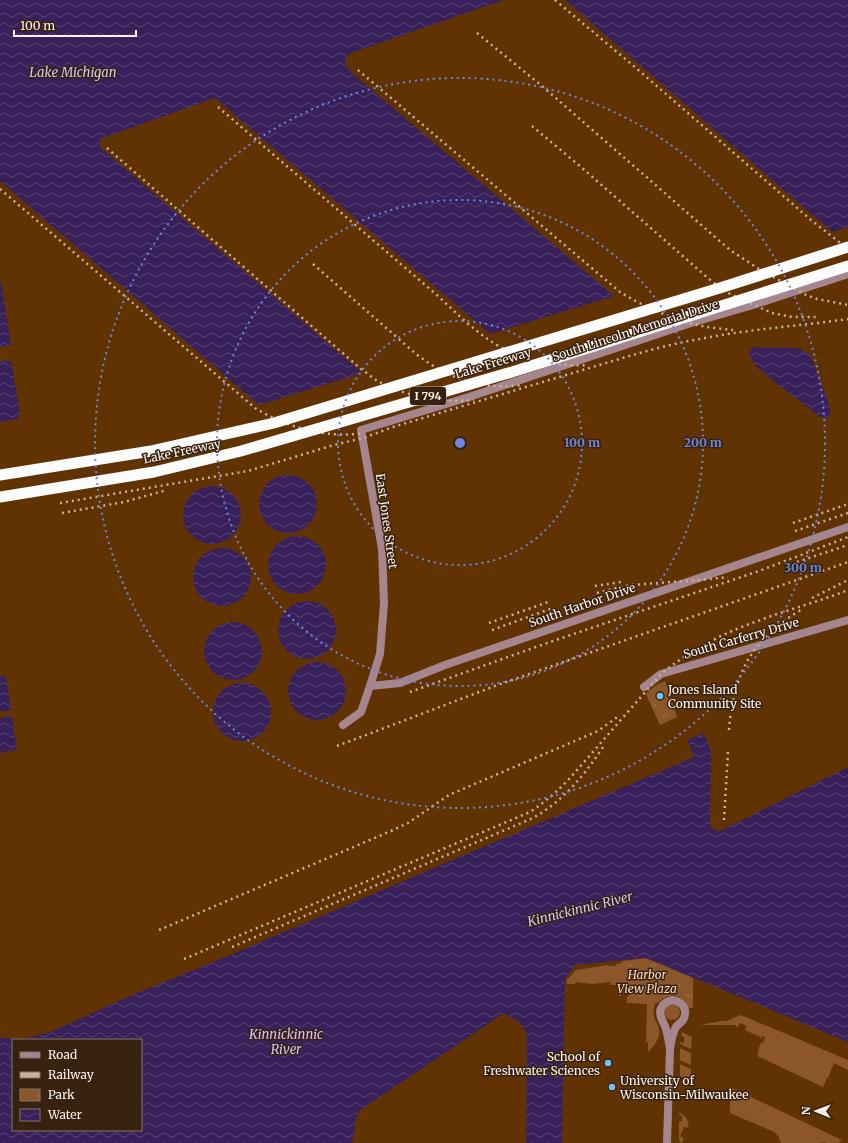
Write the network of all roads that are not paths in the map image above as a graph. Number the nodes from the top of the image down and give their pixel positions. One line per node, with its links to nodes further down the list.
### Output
1 (848, 248): 5 (highway, Lake Freeway / I 794, bridge)
2 (848, 266): 6 (highway, Lake Freeway / I 794, bridge)
3 (848, 274): 4 (street, South Lincoln Memorial Drive)
4 (361, 430): 9 (street, East Jones Street)
5 (0, 475)
6 (0, 496)
7 (848, 527): 9 (street, South Harbor Drive)
8 (848, 620): 10 (street, South Carferry Drive)
9 (370, 686): 11 (street)
10 (644, 687)
11 (343, 725)
12 (670, 1049): 12 (street); 13 (street)
13 (668, 1143)

